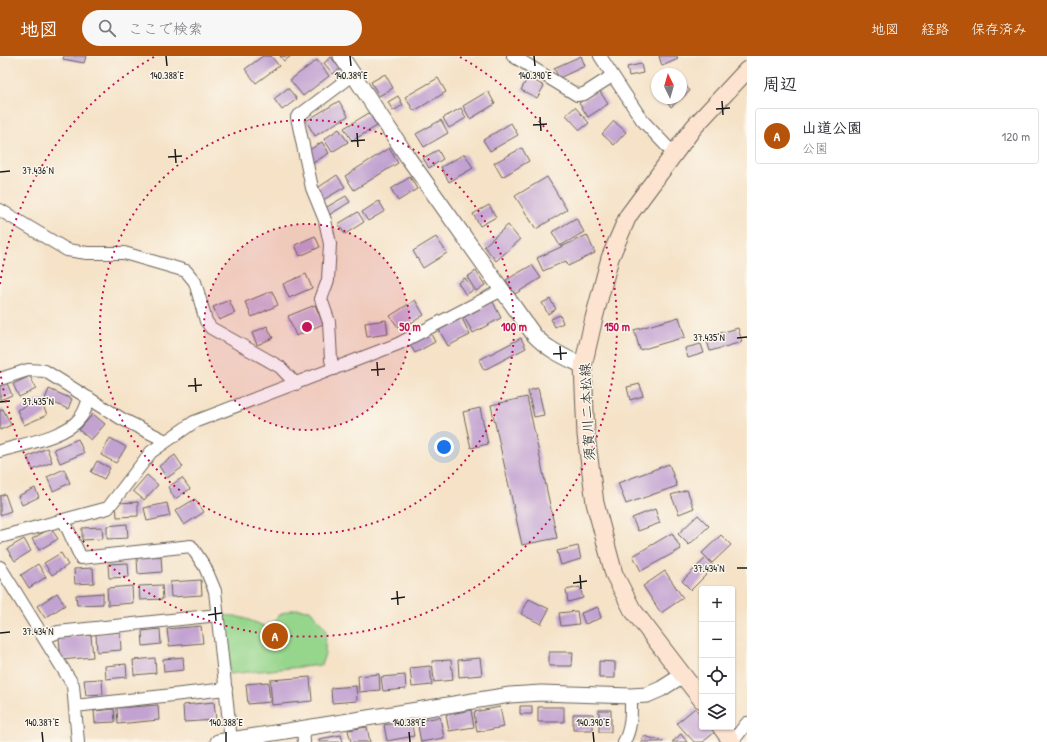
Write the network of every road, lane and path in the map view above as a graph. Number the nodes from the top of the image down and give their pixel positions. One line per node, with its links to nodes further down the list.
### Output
1 (341, 56): 5 (street)
2 (513, 56): 6 (street)
3 (600, 56): 6 (street)
4 (747, 70): 7 (main road, 須賀川二本松線)
5 (353, 75): 9 (street); 11 (street)
6 (612, 76): 7 (street)
7 (673, 153): 10 (main road, 須賀川二本松線)
8 (0, 210): 13 (street)
9 (502, 290): 10 (street); 11 (street)
10 (583, 366): 22 (main road, 須賀川二本松線)
11 (334, 369): 13 (street)
12 (0, 379): 14 (street)
13 (296, 384): 15 (street)
14 (89, 398): 15 (street); 16 (street)
15 (166, 441): 17 (street)
16 (0, 451)
17 (64, 520): 18 (street); 20 (street)
18 (0, 537)
19 (0, 567): 21 (street)
20 (218, 615): 21 (street); 23 (street)
21 (44, 638): 26 (street)
22 (683, 674): 24 (street); 25 (main road, 須賀川二本松線)
23 (226, 689): 26 (street); 30 (street)
24 (631, 696): 29 (street); 32 (street)
25 (699, 696)
26 (74, 706): 31 (street)
27 (747, 723): 33 (street)
28 (723, 730): 33 (main road)
29 (303, 735): 30 (street)
30 (225, 741)
31 (78, 742)
32 (624, 742)
33 (732, 742)

